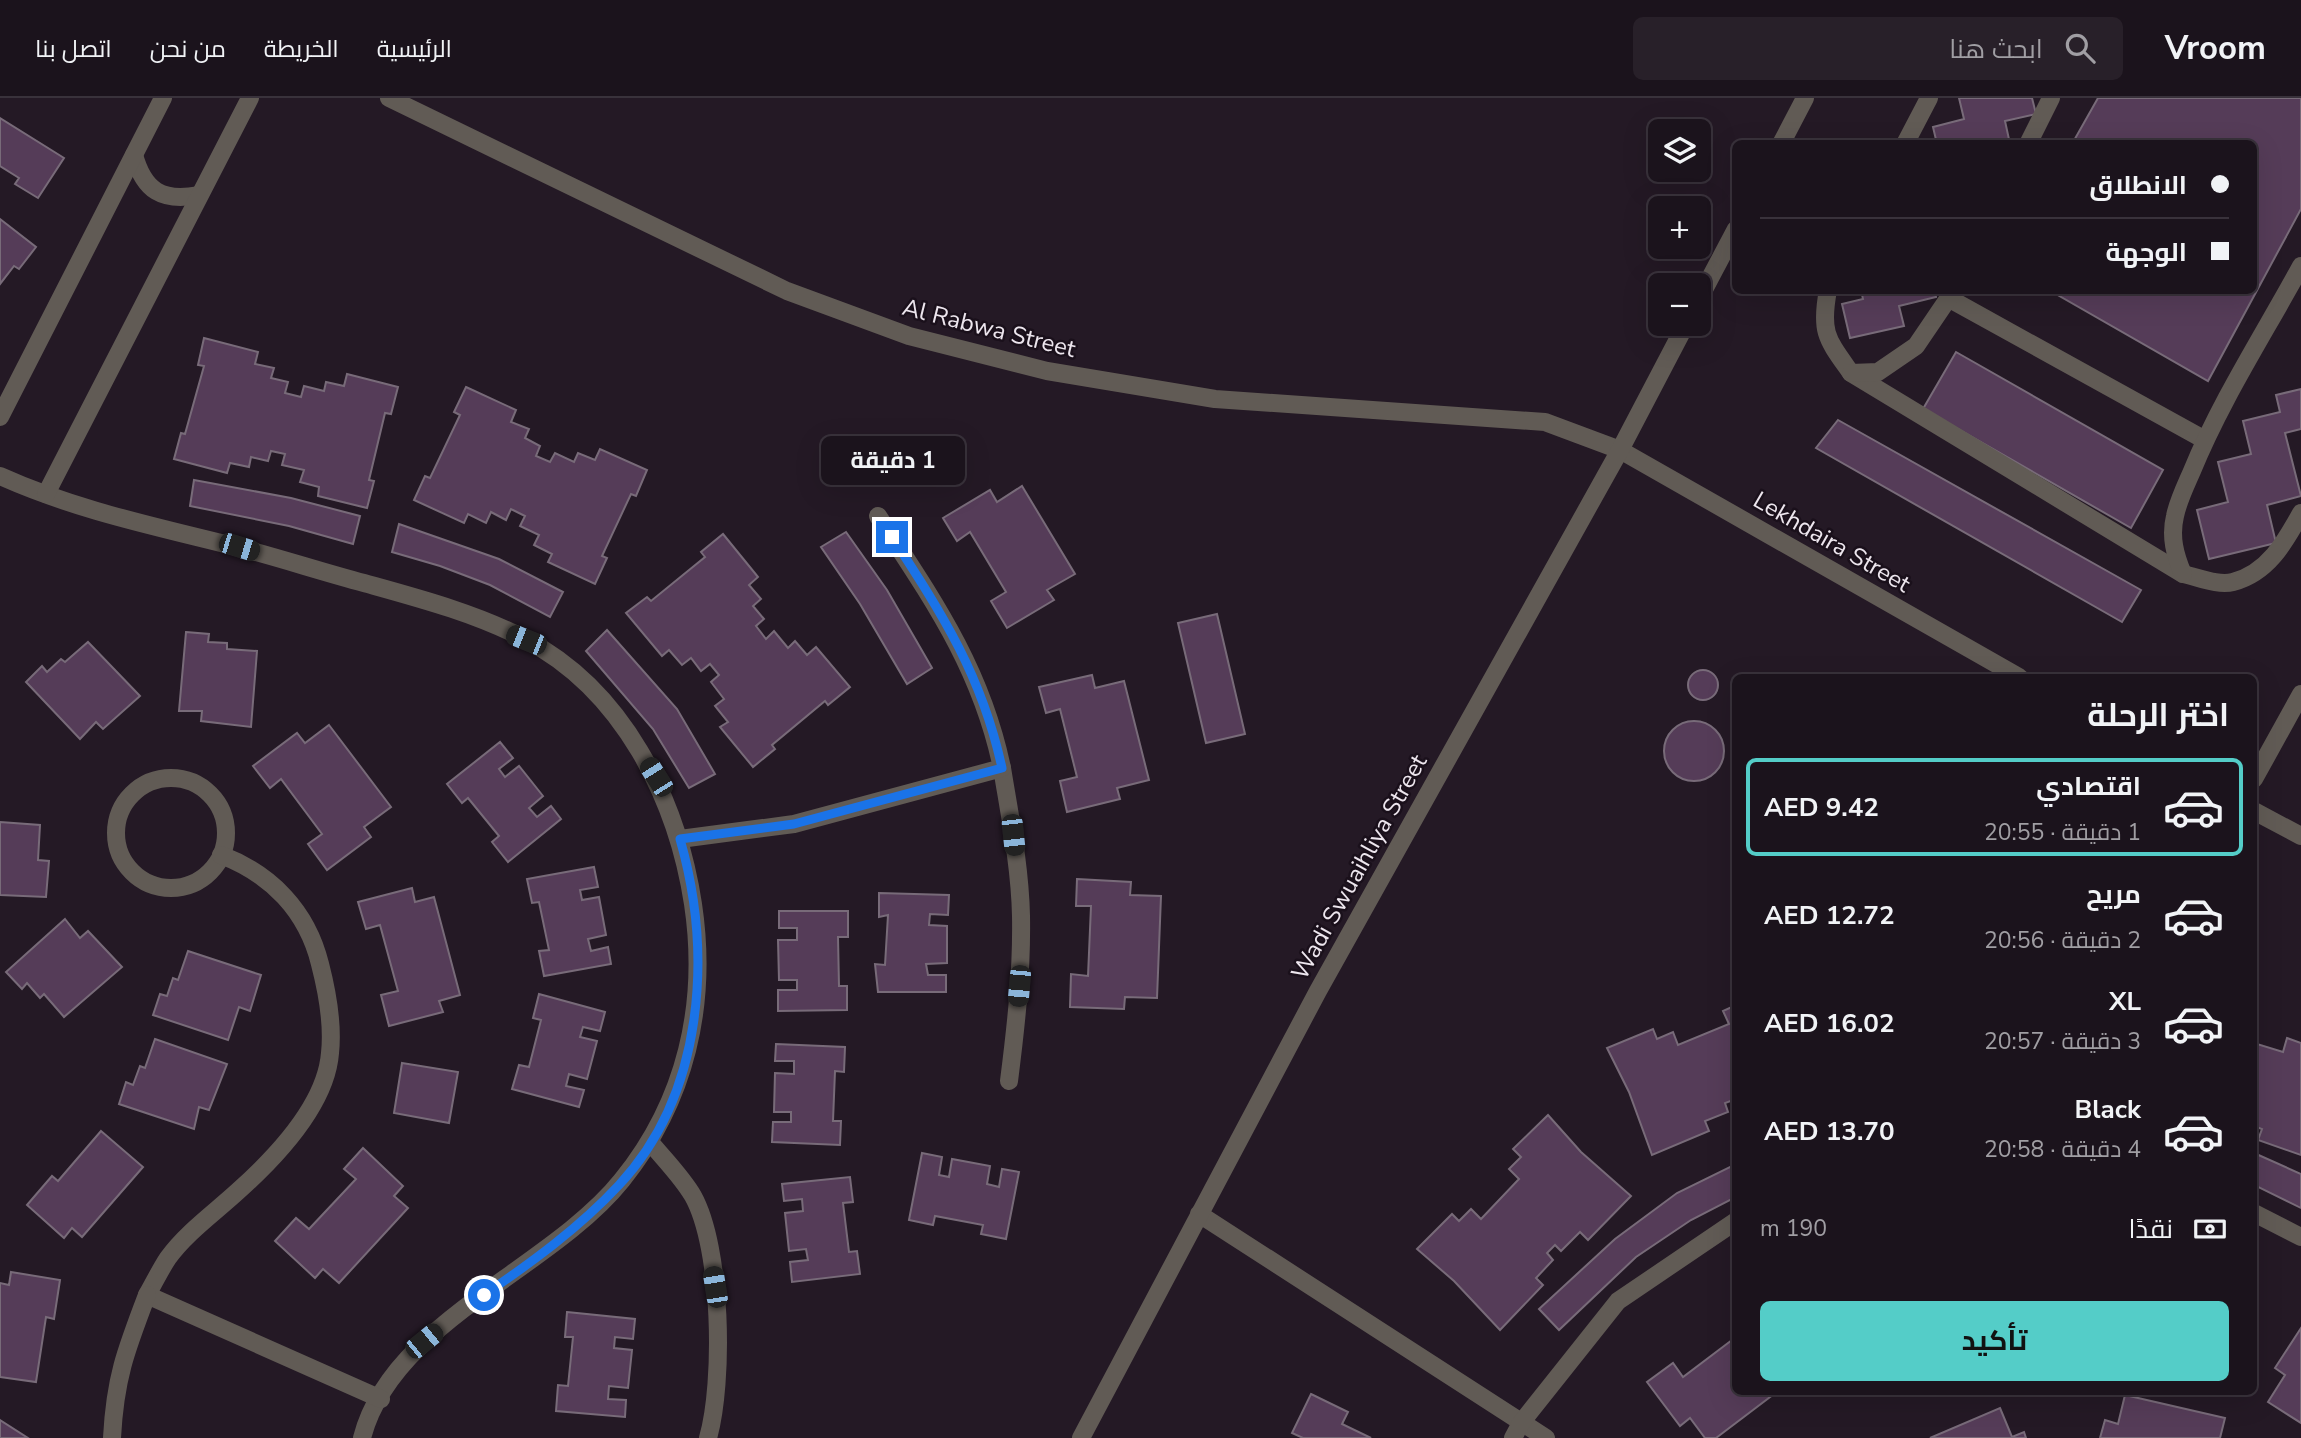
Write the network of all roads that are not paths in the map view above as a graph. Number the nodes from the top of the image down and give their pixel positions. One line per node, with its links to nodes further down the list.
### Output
1 (163, 98): 10 (street)
2 (250, 98): 11 (street)
3 (389, 98): 21 (street, Al Rabwa Street)
4 (1805, 98): 7 (street)
5 (1930, 98): 8 (street)
6 (2051, 98): 9 (street)
7 (1783, 140)
8 (1907, 140)
9 (2030, 140)
10 (135, 155): 11 (street); 19 (street)
11 (199, 195): 23 (street)
12 (1732, 237): 14 (street)
13 (2301, 267): 20 (street)
14 (1711, 276)
15 (1827, 294): 18 (street)
16 (1952, 295): 18 (street); 20 (street)
17 (1680, 336): 21 (street, Wadi Swuaihliya Street)
18 (1851, 373): 26 (street)
19 (0, 417)
20 (2205, 440): 26 (street)
21 (1620, 450): 27 (street, Lekhdaira Street); 37 (street, Wadi Swuaihliya Street)
22 (0, 477): 23 (street)
23 (46, 494): 33 (street)
24 (2301, 513): 26 (street)
25 (878, 516): 29 (street)
26 (2183, 574)
27 (2014, 674)
28 (2301, 694): 30 (street)
29 (1002, 768): 33 (street); 35 (street)
30 (2257, 774)
31 (2257, 813): 32 (street)
32 (2301, 836)
33 (680, 839): 36 (street)
34 (221, 855): 34 (street); 41 (street)
35 (1009, 1081)
36 (650, 1142): 42 (street); 46 (street)
37 (1199, 1214): 43 (street); 47 (street, Wadi Swuaihliya Street)
38 (2257, 1215): 40 (street)
39 (1732, 1224): 43 (street)
40 (2301, 1237)
41 (147, 1295): 42 (street); 44 (street)
42 (381, 1399): 45 (street)
43 (1517, 1430): 48 (street)
44 (112, 1438)
45 (362, 1438)
46 (708, 1438)
47 (1081, 1438)
48 (1546, 1438)

